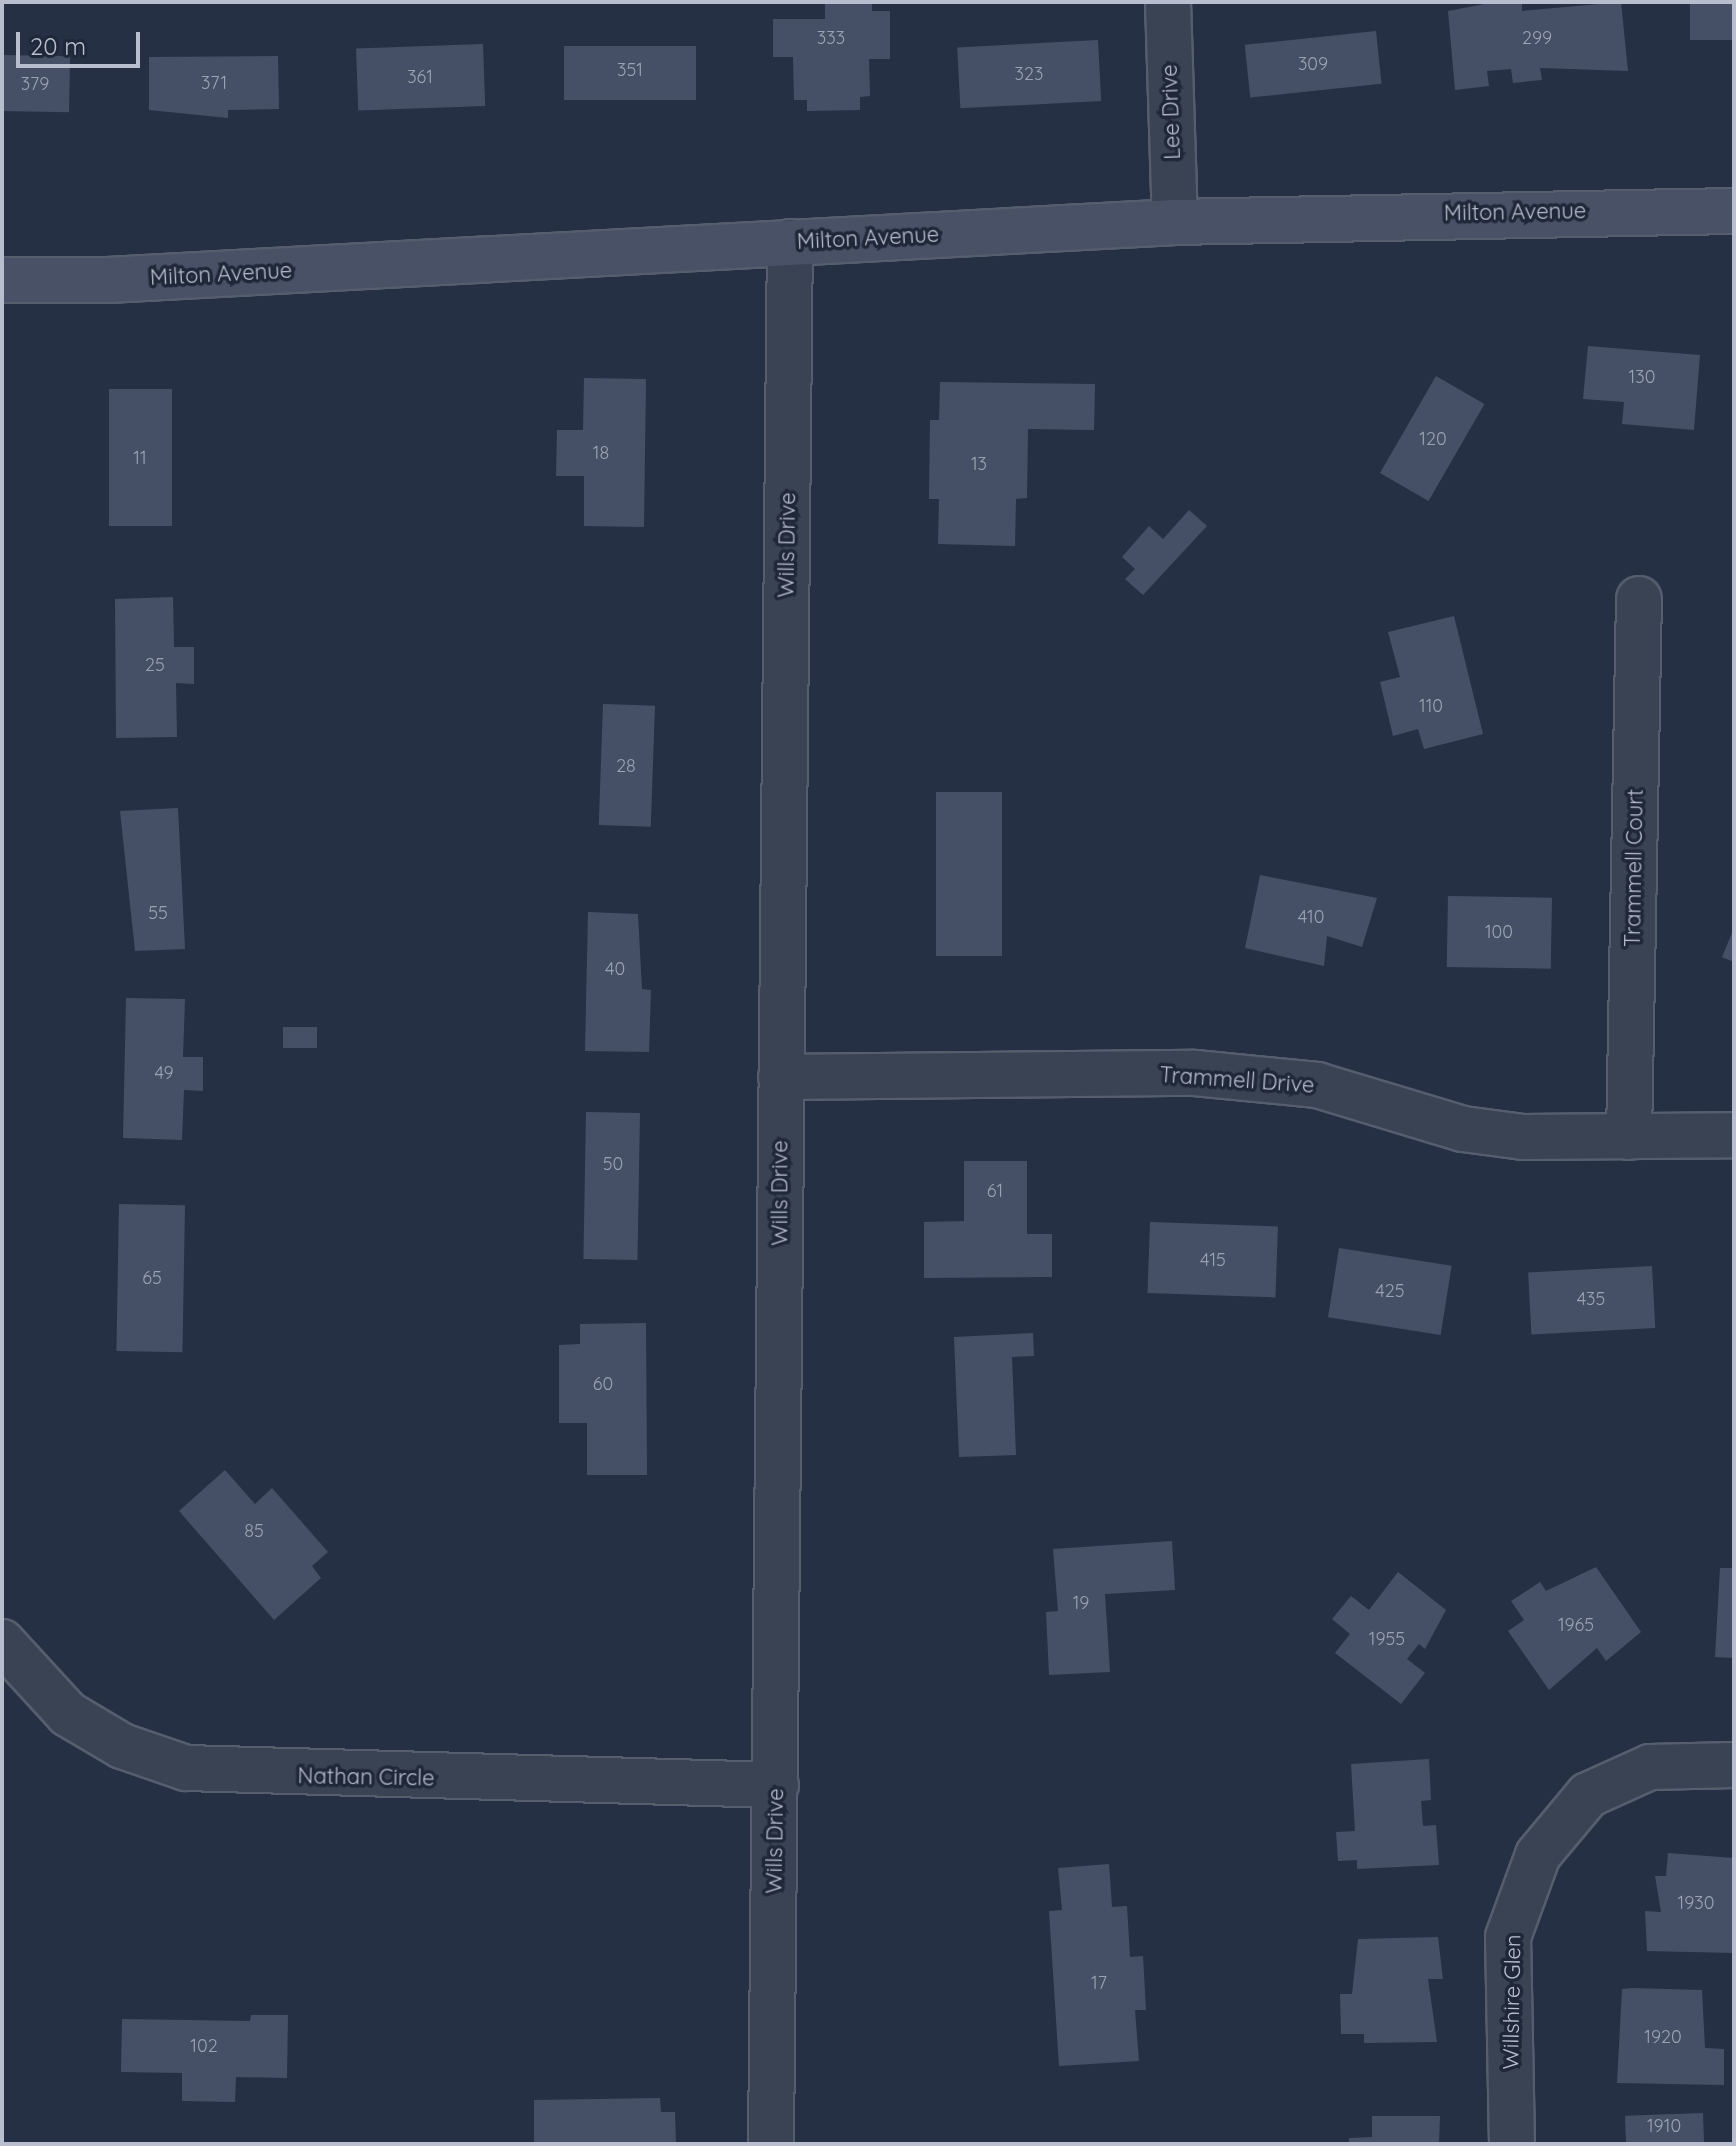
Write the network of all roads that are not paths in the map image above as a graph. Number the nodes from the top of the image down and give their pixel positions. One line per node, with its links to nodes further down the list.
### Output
1 (1168, 2): 3 (street, Lee Drive)
2 (1734, 211): 3 (street, Milton Avenue)
3 (1175, 222): 4 (street, Milton Avenue)
4 (790, 242): 5 (street, Milton Avenue); 7 (street, Wills Drive)
5 (2, 280)
6 (1639, 599): 9 (street, Trammell Court)
7 (781, 1077): 9 (street, Trammell Drive); 12 (street, Wills Drive)
8 (1734, 1135): 9 (street, Trammell Drive)
9 (1629, 1137)
10 (2, 1642): 12 (street, Nathan Circle)
11 (1734, 1765): 14 (street, Willshire Glen)
12 (776, 1785): 13 (street, Wills Drive)
13 (771, 2144)
14 (1512, 2144)

